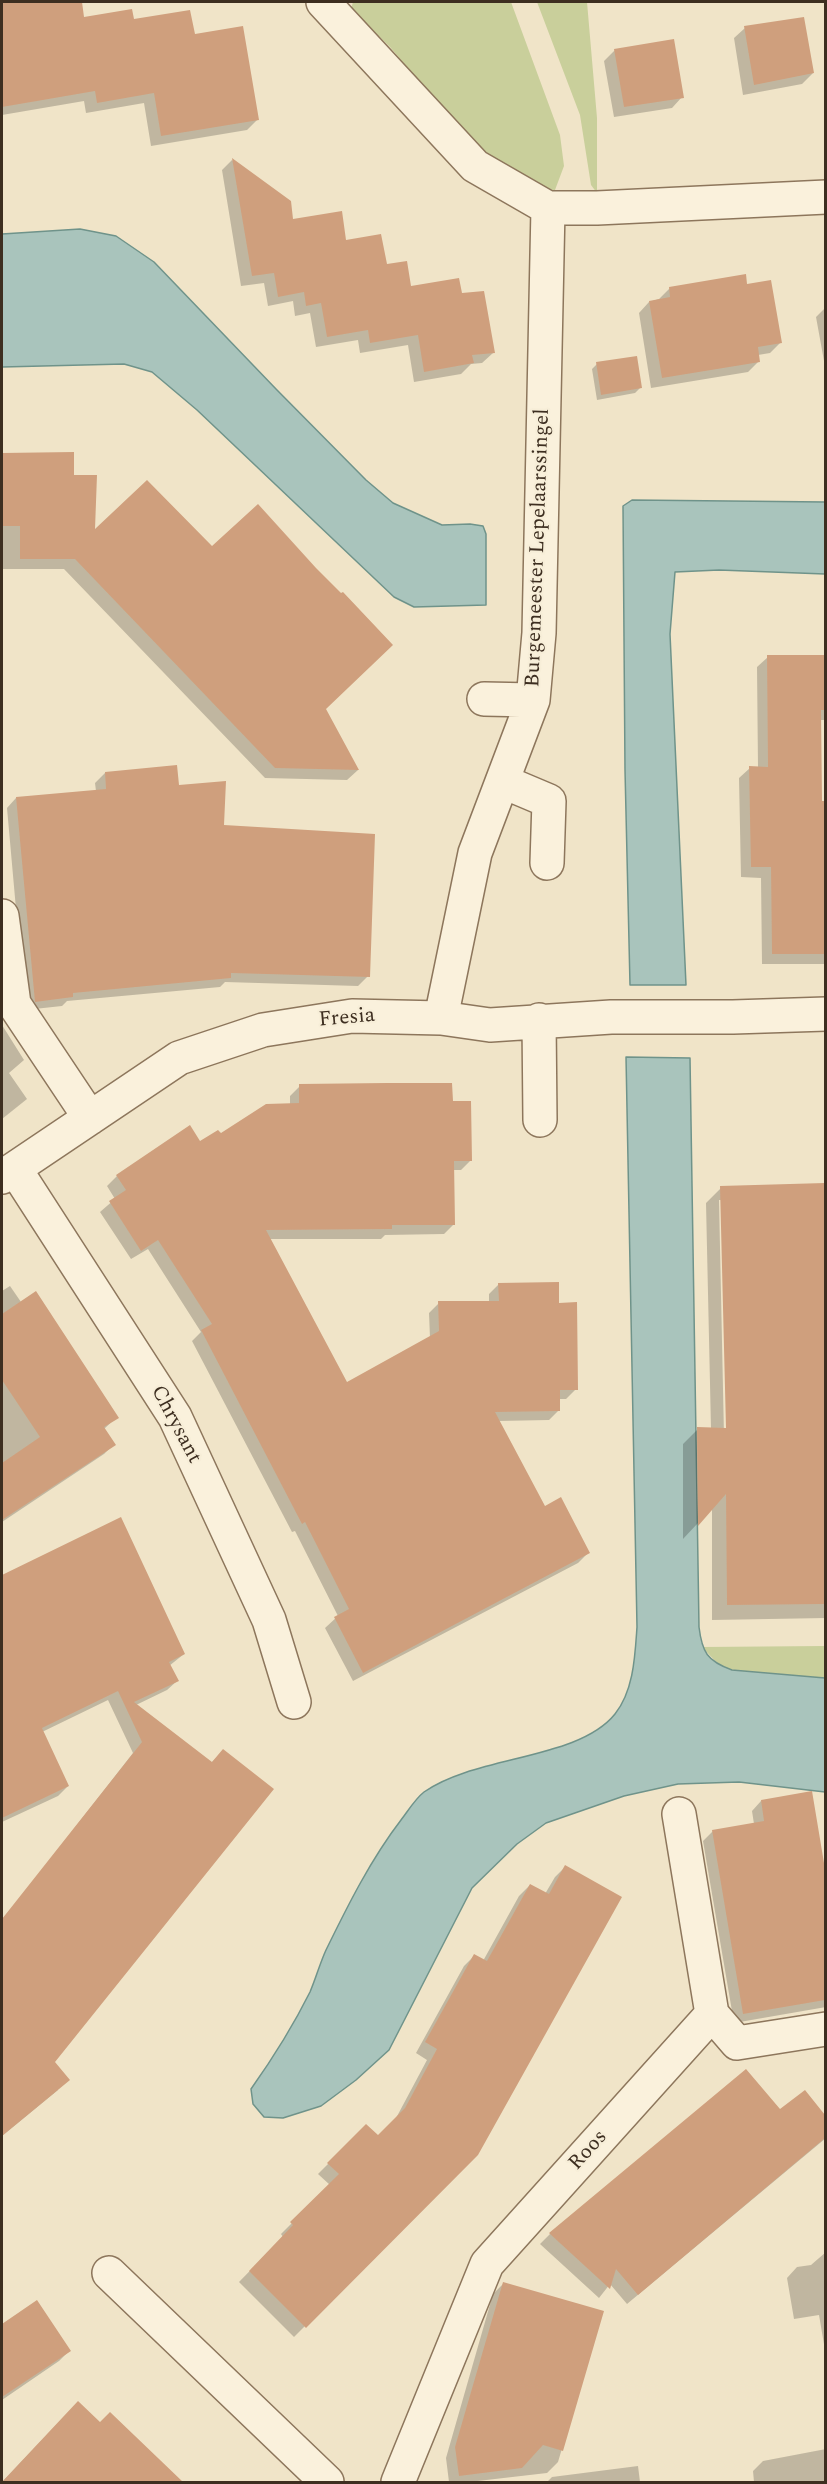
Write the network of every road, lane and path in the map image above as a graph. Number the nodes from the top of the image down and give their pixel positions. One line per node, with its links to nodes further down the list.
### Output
1 (322, 2): 3 (street)
2 (825, 197): 3 (street)
3 (548, 208): 5 (street, Burgemeester Lepelaarssingel)
4 (484, 699): 5 (street)
5 (533, 700): 6 (street, Burgemeester Lepelaarssingel)
6 (504, 782): 7 (street); 10 (street, Burgemeester Lepelaarssingel)
7 (547, 864)
8 (2, 916): 12 (street)
9 (825, 1014): 11 (street, Fresia)
10 (441, 1018): 11 (street, Fresia); 12 (street, Fresia)
11 (539, 1020): 13 (street)
12 (90, 1118): 14 (street, Fresia)
13 (540, 1120)
14 (8, 1173): 15 (street, Chrysant)
15 (294, 1702)
16 (679, 1814): 17 (street)
17 (712, 2014): 18 (street); 21 (street, Roos)
18 (825, 2029)
19 (109, 2273): 20 (street)
20 (327, 2482)
21 (398, 2482)

